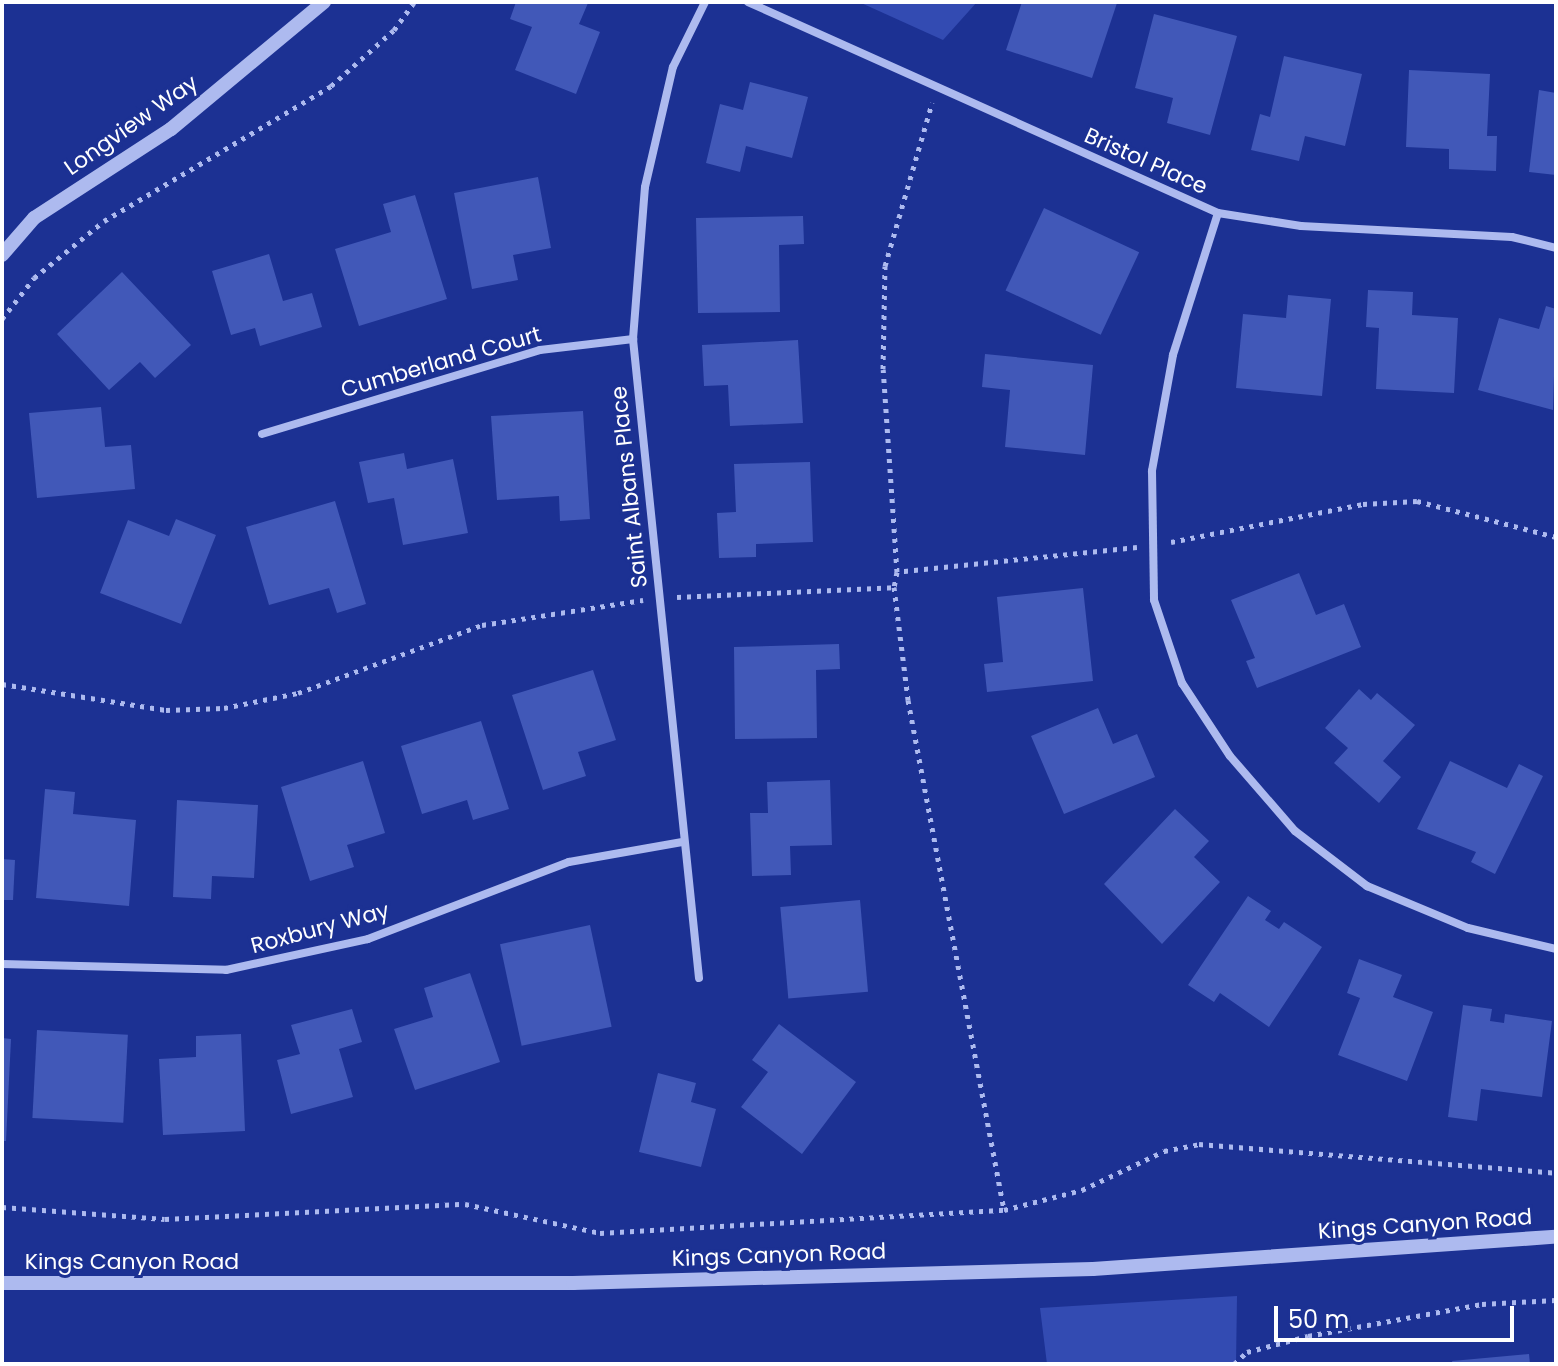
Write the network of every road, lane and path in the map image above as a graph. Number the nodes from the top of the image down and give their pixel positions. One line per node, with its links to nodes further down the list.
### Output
1 (324, 2): 8 (street, Longview Way)
2 (414, 2): 9 (path)
3 (705, 2): 10 (street, Saint Albans Place)
4 (748, 2): 5 (street, Bristol Place)
5 (939, 87): 6 (street, Bristol Place); 14 (path)
6 (1218, 213): 7 (street, Bristol Place); 13 (street)
7 (1556, 248)
8 (2, 255)
9 (2, 319)
10 (633, 339): 11 (street, Cumberland Court); 16 (street, Saint Albans Place)
11 (262, 434)
12 (1556, 537): 13 (path)
13 (1152, 545): 14 (path); 19 (street)
14 (897, 572): 15 (path)
15 (894, 587): 16 (path); 24 (path)
16 (658, 598): 17 (path); 18 (street, Saint Albans Place)
17 (2, 684)
18 (682, 842): 20 (street, Roxbury Way); 21 (street, Saint Albans Place)
19 (1556, 949)
20 (2, 964)
21 (699, 978)
22 (1556, 1173): 24 (path)
23 (2, 1207): 24 (path)
24 (1004, 1210)
25 (1556, 1237): 26 (street, Kings Canyon Road)
26 (2, 1283)
27 (1556, 1300): 28 (path)
28 (1234, 1364)

